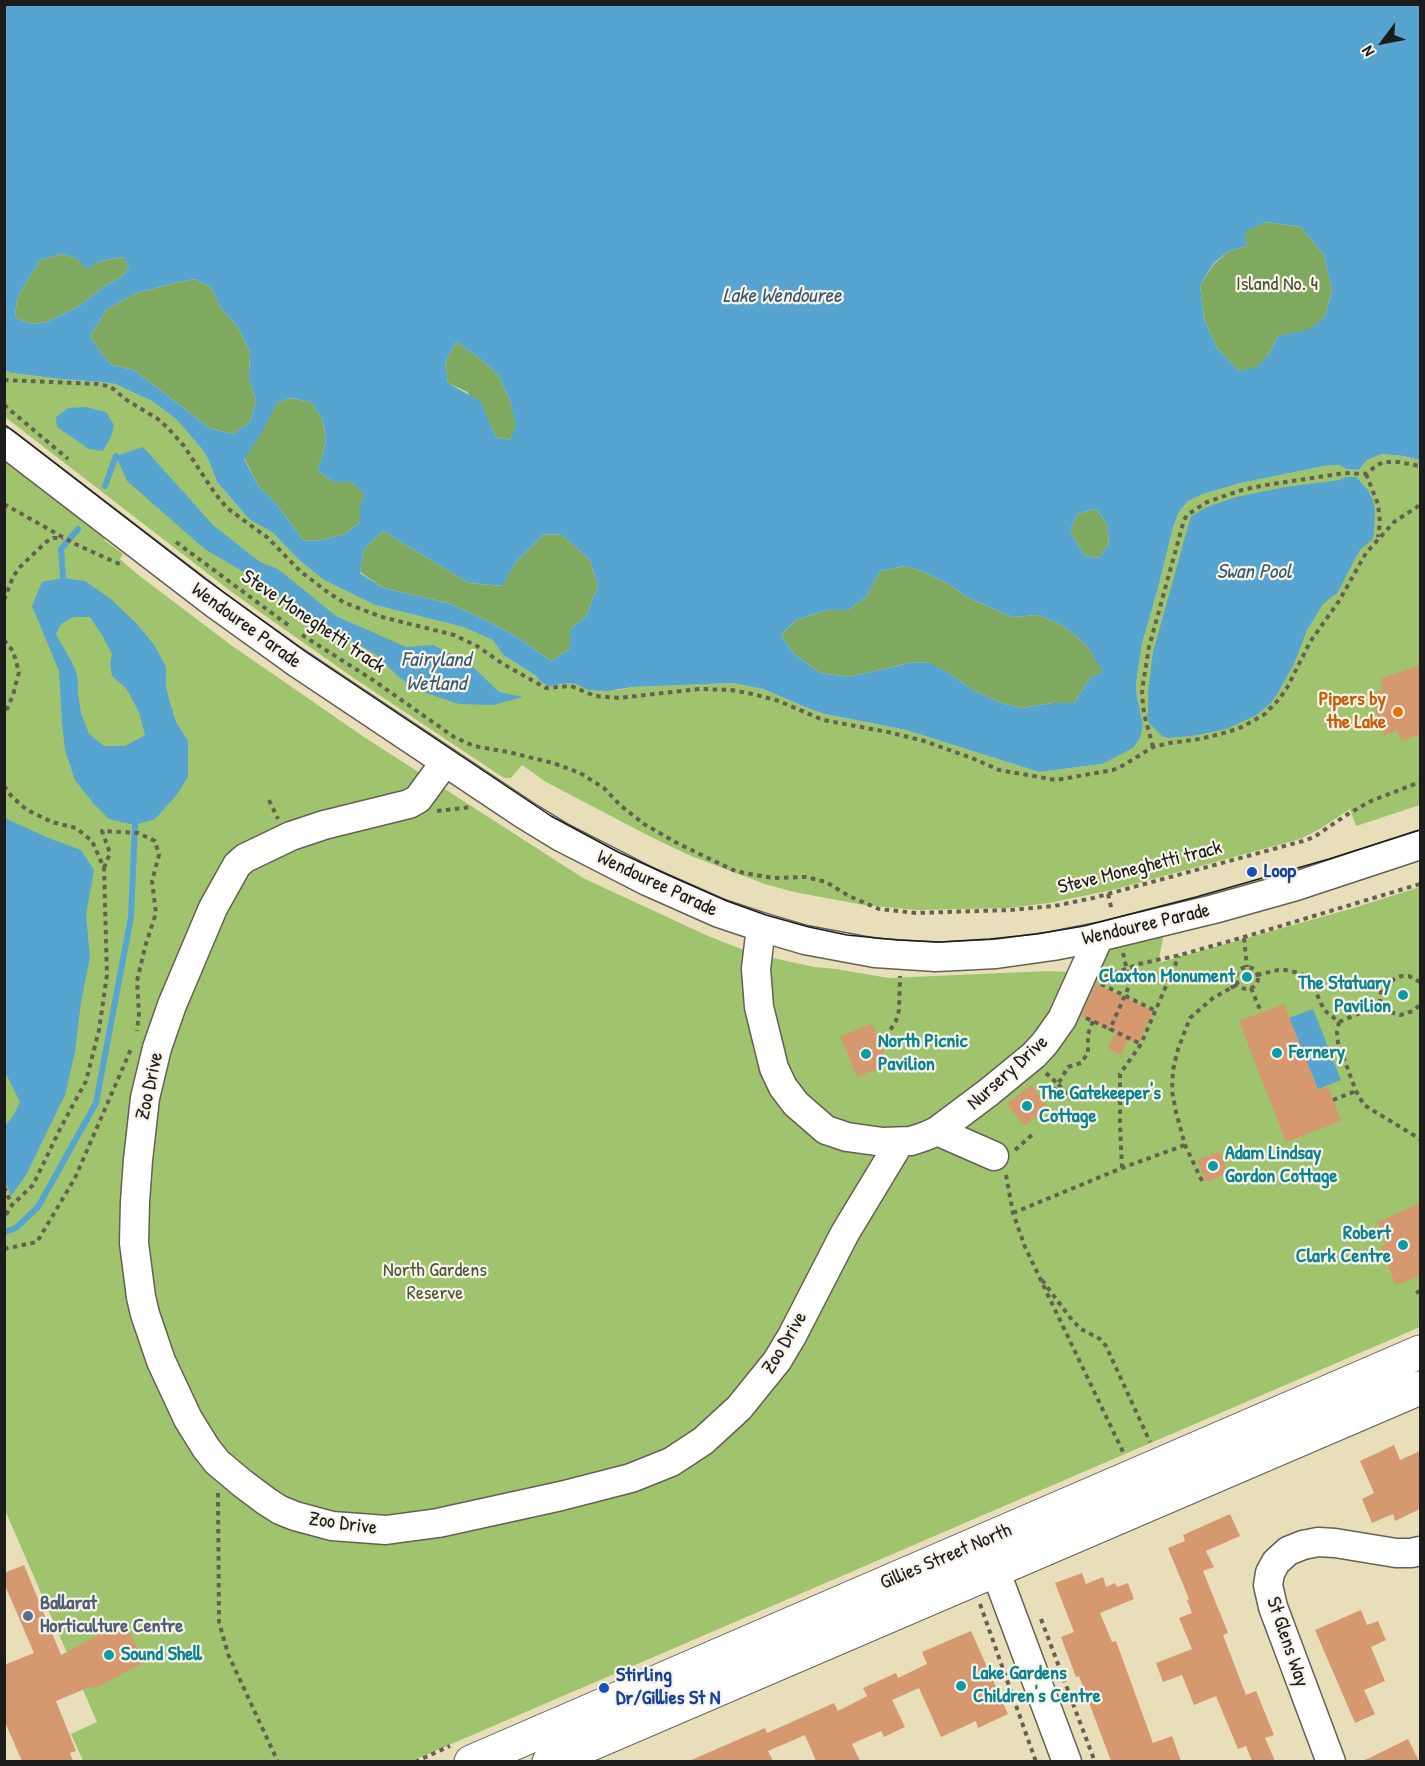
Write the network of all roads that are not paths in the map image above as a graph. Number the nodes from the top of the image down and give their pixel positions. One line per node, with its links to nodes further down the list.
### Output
1 (4, 442): 2 (street, Wendouree Parade)
2 (445, 762): 4 (street, Wendouree Parade); 7 (street, Zoo Drive)
3 (1420, 845): 5 (street, Wendouree Parade)
4 (761, 927): 5 (street, Wendouree Parade); 7 (street)
5 (1108, 935): 6 (street, Nursery Drive)
6 (937, 1131): 7 (street, Nursery Drive); 8 (street)
7 (900, 1142)
8 (994, 1156)
9 (1420, 1352): 12 (main road, Gillies Street North)
10 (1420, 1388): 12 (main road, Gillies Street North)
11 (1420, 1551): 16 (street, St Glens Way)
12 (989, 1555): 13 (main road, Gillies Street North); 14 (main road, Gillies Street North); 15 (street)
13 (471, 1761)
14 (549, 1761)
15 (1067, 1761)
16 (1331, 1761)

